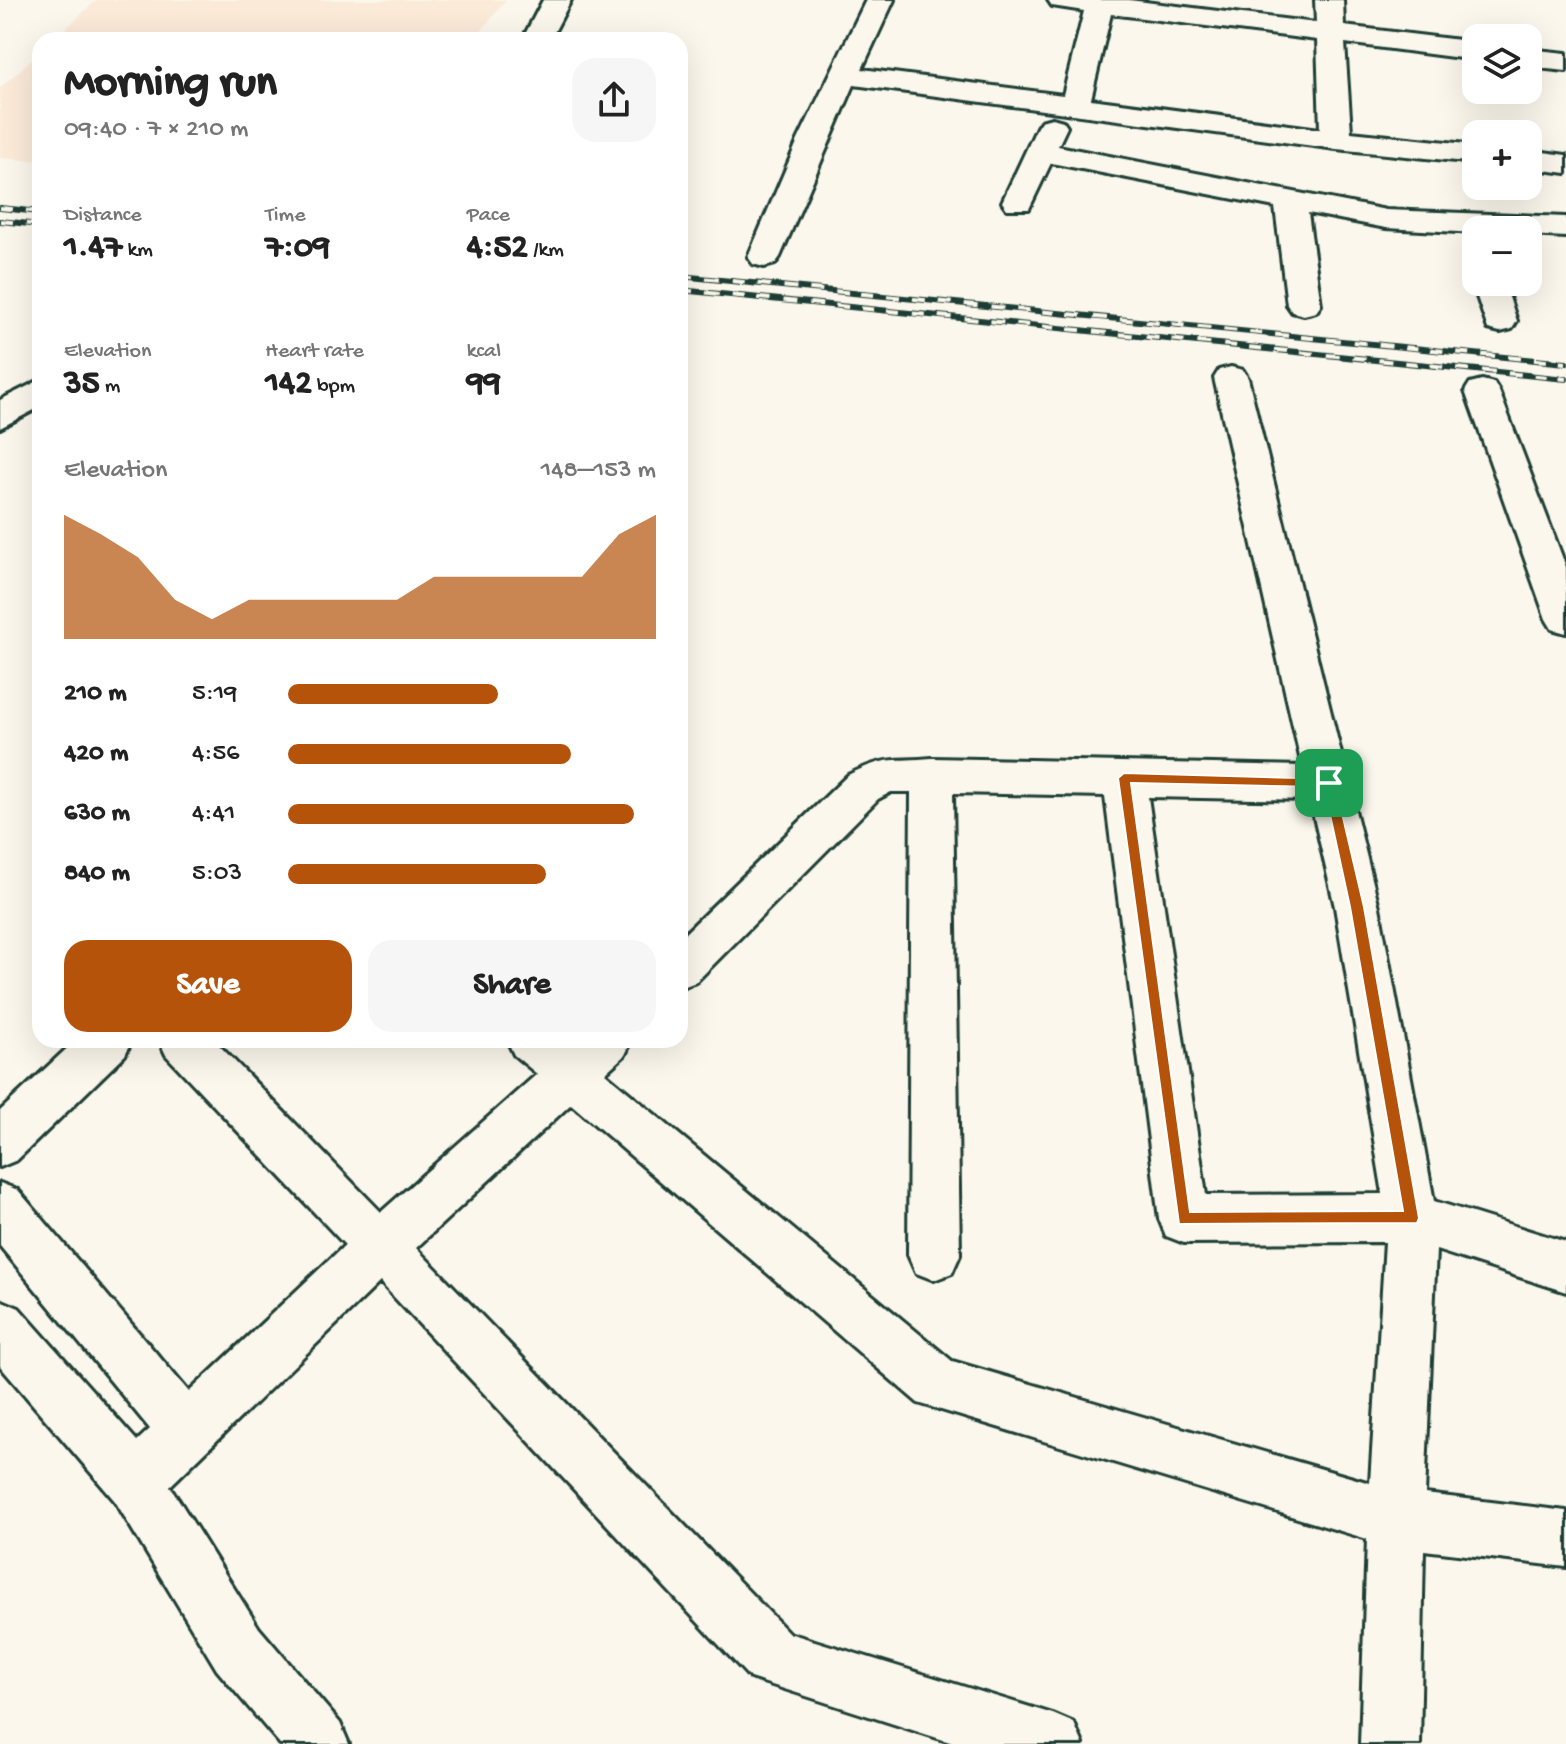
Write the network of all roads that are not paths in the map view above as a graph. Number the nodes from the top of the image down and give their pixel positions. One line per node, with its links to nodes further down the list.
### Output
1 (557, 0): 6 (street)
2 (880, 0): 11 (street)
3 (1062, 0): 5 (street)
4 (1329, 0): 7 (street)
5 (1101, 2): 7 (street); 12 (street)
6 (540, 32)
7 (1332, 33): 8 (street); 13 (street)
8 (1462, 49)
9 (1542, 59): 10 (street)
10 (1566, 62)
11 (844, 75): 12 (street); 23 (street)
12 (1068, 103): 13 (street); 14 (street)
13 (1336, 140): 15 (street)
14 (1040, 152): 18 (street); 19 (street)
15 (1462, 153)
16 (1542, 161): 17 (street)
17 (1566, 164)
18 (1290, 200): 22 (street); 25 (street)
19 (1018, 202)
20 (1566, 227): 21 (street)
21 (1542, 228)
22 (1462, 230)
23 (764, 257)
24 (1492, 296): 26 (street)
25 (1304, 305)
26 (1500, 321)
27 (1231, 378): 34 (street)
28 (1482, 391): 31 (street)
29 (32, 396): 30 (street)
30 (0, 416)
31 (1565, 612)
32 (932, 775): 33 (street); 35 (street); 45 (street)
33 (1124, 778): 34 (street); 43 (street)
34 (1329, 783): 43 (street)
35 (688, 960)
36 (100, 1048): 41 (street)
37 (191, 1048): 44 (street)
38 (540, 1048): 40 (street)
39 (600, 1048): 40 (street)
40 (571, 1076): 44 (street); 50 (street)
41 (0, 1144)
42 (0, 1207): 48 (street)
43 (1412, 1218): 46 (street); 50 (street)
44 (381, 1246): 48 (street); 53 (street)
45 (934, 1255)
46 (1566, 1267)
47 (0, 1326): 49 (street)
48 (187, 1432): 49 (street)
49 (135, 1481): 52 (street)
50 (1396, 1519): 51 (street); 54 (street)
51 (1566, 1539)
52 (319, 1744)
53 (1053, 1744)
54 (1390, 1744)

